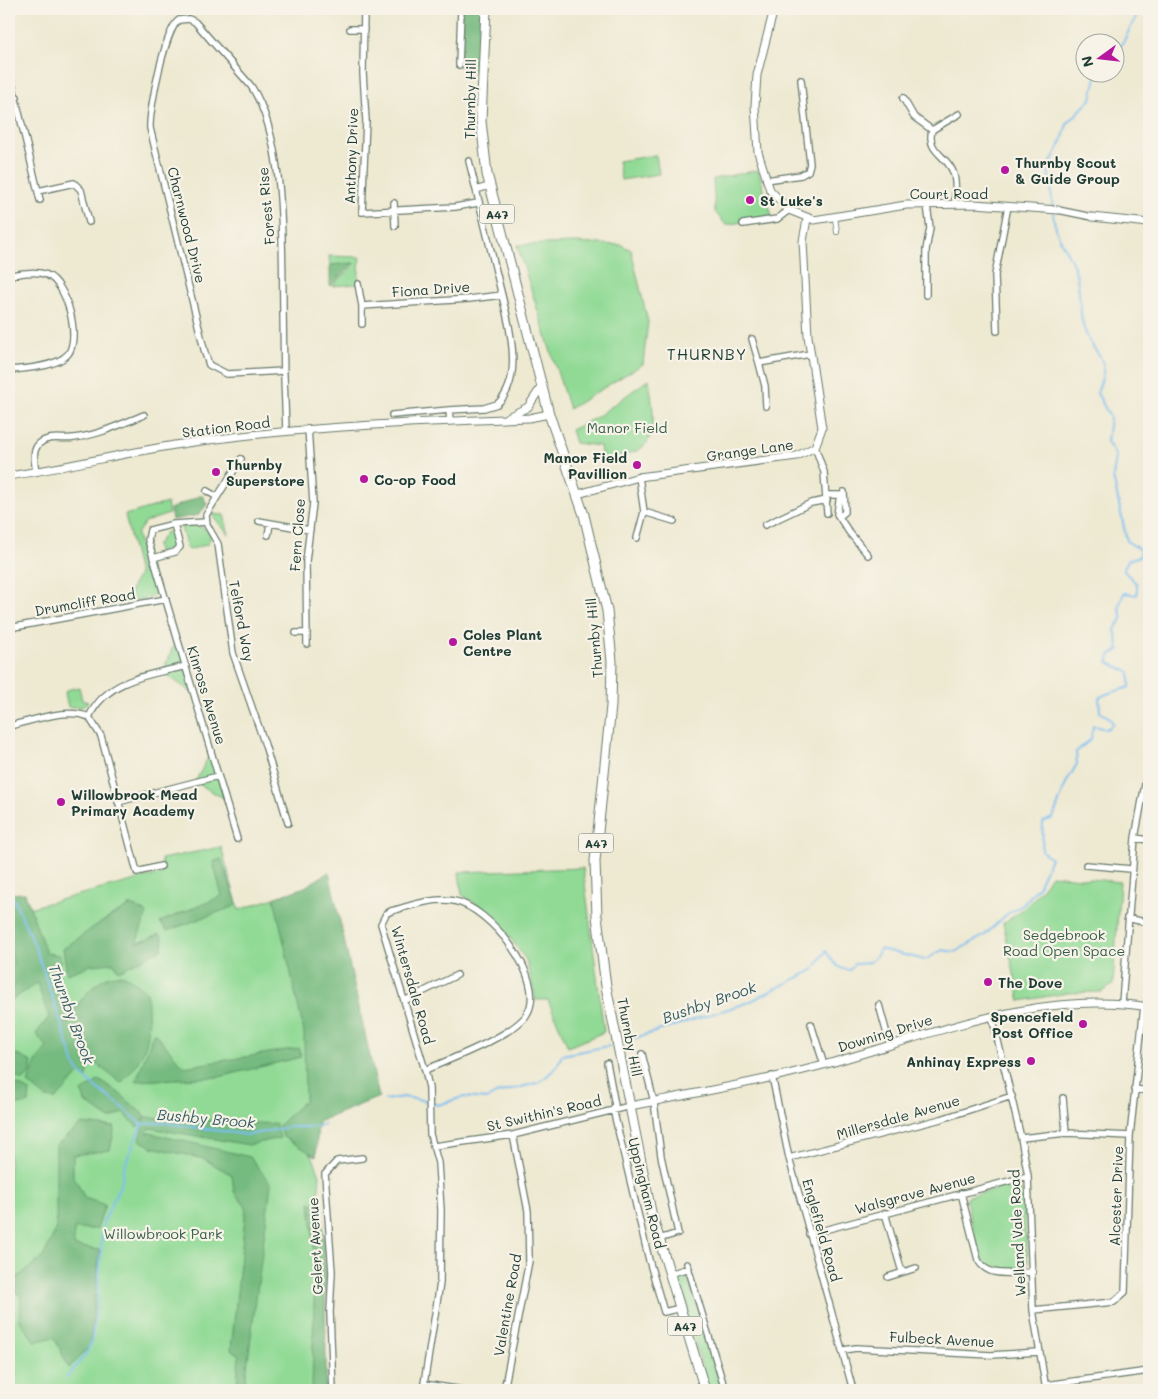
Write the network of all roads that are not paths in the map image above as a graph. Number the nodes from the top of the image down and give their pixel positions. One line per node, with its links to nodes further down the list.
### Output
1 (364, 9): 7 (street)
2 (462, 9): 8 (street)
3 (486, 9): 18 (highway, Thurnby Hill / A47)
4 (774, 9): 17 (street)
5 (179, 20): 49 (street, Forest Rise); 49 (street, Charnwood Drive)
6 (350, 29): 7 (street)
7 (364, 29): 29 (street, Anthony Drive)
8 (459, 64)
9 (9, 71): 11 (street)
10 (800, 80): 17 (street)
11 (17, 97): 13 (street); 20 (street)
12 (903, 98): 15 (street)
13 (9, 99)
14 (959, 114): 15 (street)
15 (932, 130): 24 (street)
16 (469, 161): 19 (street)
17 (766, 180): 27 (street)
18 (490, 186): 19 (street); 50 (highway, Thurnby Hill / A47)
19 (476, 190): 23 (street)
20 (38, 192): 21 (street); 33 (street)
21 (40, 200)
22 (394, 202): 29 (street)
23 (478, 203): 29 (street, Anthony Drive); 40 (street)
24 (955, 204): 25 (street, Court Road); 26 (street, Court Road)
25 (927, 205): 31 (street, Court Road); 41 (street)
26 (1008, 206): 28 (street, Court Road); 44 (street)
27 (788, 210): 32 (street); 35 (street)
28 (1058, 210): 30 (street, Court Road)
29 (394, 211): 36 (street)
30 (1092, 217): 34 (street)
31 (835, 218): 32 (street, Court Road); 37 (street)
32 (807, 219): 46 (street)
33 (89, 222)
34 (1149, 223)
35 (743, 224)
36 (395, 226)
37 (837, 232)
38 (9, 276): 48 (street)
39 (358, 284): 42 (street)
40 (502, 294): 42 (street, Fiona Drive); 52 (street)
41 (926, 295)
42 (362, 306): 43 (street)
43 (362, 324)
44 (997, 331)
45 (752, 339): 47 (street)
46 (810, 354): 47 (street); 60 (street)
47 (759, 363): 51 (street)
48 (9, 370)
49 (284, 371): 59 (street, Forest Rise)
50 (542, 386): 53 (highway, Thurnby Hill / A47); 56 (street, Station Road)
51 (766, 406)
52 (449, 410): 55 (street); 57 (street)
53 (549, 414): 56 (street, Station Road); 67 (highway, Thurnby Hill / A47)
54 (144, 415): 62 (street)
55 (392, 415)
56 (501, 420): 57 (street, Station Road)
57 (450, 421): 58 (street, Station Road)
58 (308, 428): 59 (street, Station Road); 79 (street, Fern Close)
59 (286, 430): 62 (street, Station Road)
60 (815, 447): 64 (street, Grange Lane); 69 (street)
61 (241, 459): 68 (street)
62 (36, 472): 63 (street, Station Road)
63 (9, 476)
64 (640, 476): 67 (street, Grange Lane); 70 (street)
65 (207, 491): 68 (street)
66 (844, 492): 72 (street)
67 (578, 494): 122 (highway, Thurnby Hill / A47)
68 (217, 497): 75 (street)
69 (827, 498): 71 (street); 72 (street); 78 (street)
70 (644, 512): 74 (street); 81 (street)
71 (827, 513)
72 (840, 517): 82 (street)
73 (260, 521): 77 (street)
74 (674, 521)
75 (206, 522): 76 (street, Kinross Avenue); 95 (street, Telford Way)
76 (174, 524): 83 (street); 83 (street, Kinross Avenue)
77 (270, 524): 79 (street); 80 (street)
78 (765, 525)
79 (310, 530): 87 (street, Fern Close)
80 (268, 534)
81 (637, 538)
82 (868, 555)
83 (153, 558): 84 (street, Kinross Avenue)
84 (166, 599): 85 (street, Drumcliff Road); 89 (street, Kinross Avenue)
85 (9, 628)
86 (296, 633): 87 (street)
87 (307, 633): 88 (street, Fern Close)
88 (307, 644)
89 (186, 666): 90 (street); 93 (street, Kinross Avenue)
90 (89, 717): 91 (street); 94 (street)
91 (9, 726)
92 (1149, 763): 96 (street)
93 (218, 776): 94 (street); 97 (street, Kinross Avenue)
94 (118, 802): 100 (street)
95 (288, 823)
96 (1135, 838): 98 (street); 101 (street)
97 (236, 839)
98 (1149, 840)
99 (1086, 865): 101 (street)
100 (161, 866)
101 (1132, 869): 102 (street)
102 (1127, 918): 103 (street); 106 (street)
103 (1149, 922)
104 (457, 975): 105 (street)
105 (404, 1001): 115 (street, Wintersdale Road); 115 (street, Wintersdale Road)
106 (1122, 1003): 108 (street, Downing Drive); 109 (street, Downing Drive)
107 (879, 1005): 111 (street)
108 (1147, 1007): 117 (street, Alcester Drive)
109 (992, 1016): 111 (street, Downing Drive); 119 (street, Welland Vale Road)
110 (811, 1024): 114 (street)
111 (890, 1045): 114 (street, Downing Drive)
112 (642, 1054): 121 (street, Uppingham Road)
113 (608, 1063): 123 (street, Uppingham Road)
114 (824, 1065): 116 (street, Downing Drive)
115 (425, 1070): 128 (street, Wintersdale Road)
116 (772, 1076): 121 (street, Downing Drive); 130 (street, Englefield Road)
117 (1134, 1089): 118 (street); 126 (street, Alcester Drive)
118 (1149, 1091)
119 (1012, 1096): 127 (street, Welland Vale Road); 130 (street, Millersdale Avenue)
120 (1063, 1098): 124 (street)
121 (654, 1102): 122 (street, Downing Drive); 135 (street, Uppingham Road)
122 (630, 1106): 123 (street, St Swithin's Road); 135 (highway, Thurnby Hill / A47)
123 (613, 1109): 125 (street, St Swithin's Road); 141 (street, Uppingham Road)
124 (1066, 1133): 126 (street); 127 (street)
125 (513, 1135): 128 (street, St Swithin's Road); 150 (street, Valentine Road)
126 (1130, 1136): 142 (street, Alcester Drive)
127 (1021, 1138): 131 (street, Welland Vale Road)
128 (434, 1146): 146 (street, Wintersdale Road)
129 (362, 1158): 148 (street, Gelert Avenue)
130 (789, 1158): 134 (street, Englefield Road)
131 (1028, 1176): 132 (street, Walsgrave Avenue); 138 (street, Welland Vale Road)
132 (961, 1193): 133 (street, Walsgrave Avenue); 138 (street)
133 (885, 1213): 134 (street, Walsgrave Avenue); 137 (street)
134 (809, 1234): 143 (street, Englefield Road)
135 (659, 1239): 139 (highway, Thurnby Hill / A47)
136 (916, 1268): 137 (street)
137 (902, 1272): 140 (street)
138 (1033, 1272): 142 (street, Welland Vale Road)
139 (670, 1274): 141 (highway, A47); 152 (street)
140 (888, 1277)
141 (680, 1308): 151 (highway, A47)
142 (1033, 1310): 144 (street, Welland Vale Road)
143 (844, 1350): 144 (street, Fulbeck Avenue); 153 (street, Englefield Road)
144 (1038, 1352): 147 (street, Welland Vale Road)
145 (1149, 1371): 147 (street)
146 (423, 1387): 149 (street)
147 (1046, 1388)
148 (332, 1390)
149 (463, 1390)
150 (504, 1390)
151 (705, 1390)
152 (725, 1390)
153 (853, 1390)

